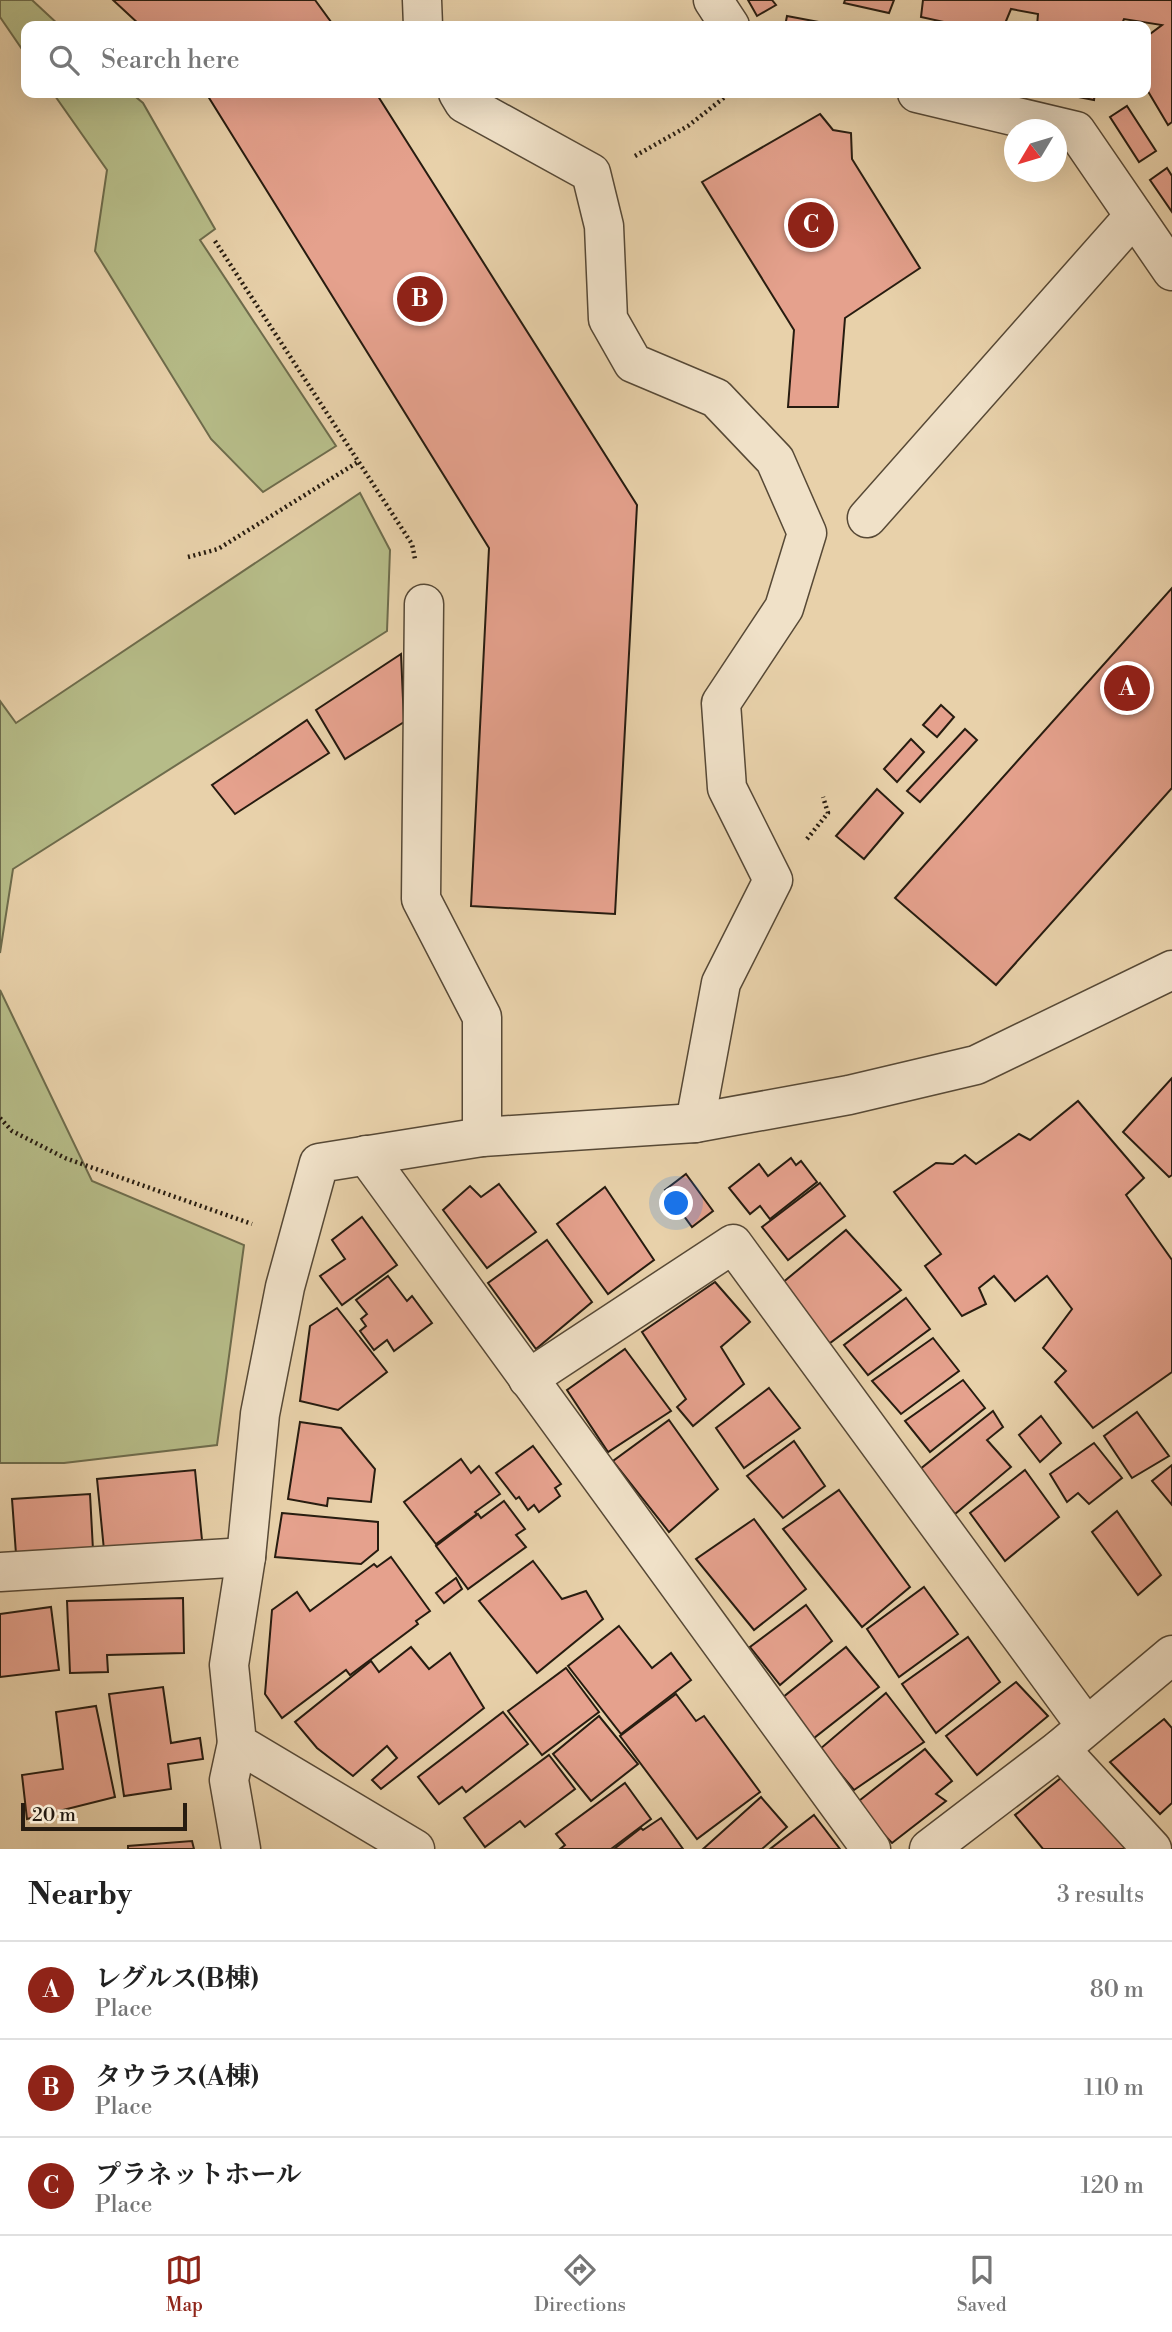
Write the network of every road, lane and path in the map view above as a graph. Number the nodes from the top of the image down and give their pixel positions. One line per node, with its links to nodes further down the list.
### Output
1 (422, 0): 3 (street)
2 (713, 0): 4 (street)
3 (423, 21)
4 (727, 21)
5 (461, 98): 8 (street)
6 (724, 98): 8 (path)
7 (939, 98): 9 (street)
8 (592, 173): 18 (street)
9 (1134, 216): 11 (street); 13 (street)
10 (215, 242): 12 (path)
11 (1172, 271)
12 (358, 462): 14 (path); 15 (path)
13 (867, 518)
14 (188, 557)
15 (424, 604): 19 (street)
16 (1172, 970): 18 (street)
17 (0, 1118): 21 (path)
18 (695, 1124): 19 (street)
19 (482, 1138): 20 (street)
20 (366, 1155): 21 (street); 22 (street)
21 (298, 1240): 23 (street)
22 (528, 1379): 26 (street); 30 (street)
23 (246, 1557): 24 (street); 27 (street)
24 (0, 1572)
25 (1172, 1655): 26 (street)
26 (1073, 1738): 31 (street); 32 (street)
27 (237, 1743): 28 (street); 29 (street)
28 (241, 1849)
29 (415, 1849)
30 (871, 1849)
31 (929, 1849)
32 (1152, 1849)

